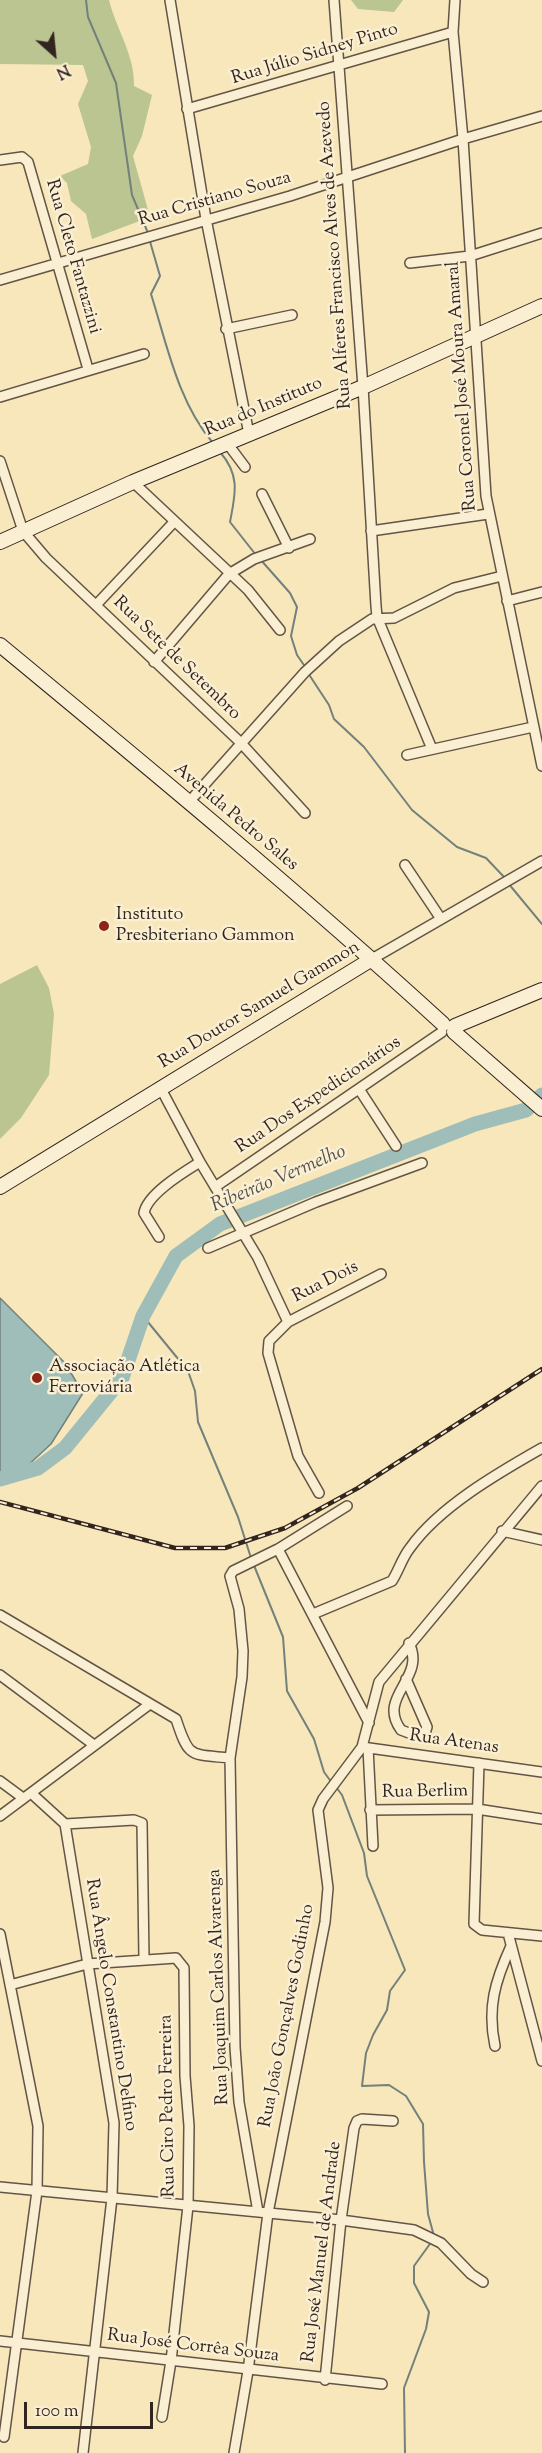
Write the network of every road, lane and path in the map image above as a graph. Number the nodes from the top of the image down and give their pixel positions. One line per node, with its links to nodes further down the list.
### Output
1 (170, 0): 6 (street)
2 (334, 0): 5 (street, Rua Alferes Francisco Alves de Azevedo)
3 (455, 0): 4 (street, Rua Coronel José Moura Amaral)
4 (453, 32): 5 (street, Rua Júlio Sidney Pinto); 8 (street, Rua Coronel José Moura Amaral)
5 (339, 65): 6 (street, Rua Júlio Sidney Pinto); 10 (street, Rua Alferes Francisco Alves de Azevedo)
6 (187, 109): 11 (street)
7 (542, 116): 8 (street, Rua Cristiano Souza)
8 (463, 139): 10 (street, Rua Cristiano Souza); 13 (street, Rua Coronel José Moura Amaral)
9 (0, 160): 14 (street, Rua Cleto Fantazzini)
10 (346, 178): 11 (street, Rua Cristiano Souza); 23 (street, Rua Alferes Francisco Alves de Azevedo)
11 (206, 219): 14 (street, Rua Cristiano Souza); 19 (street)
12 (542, 233): 13 (street)
13 (470, 256): 15 (street); 20 (street, Rua Coronel José Moura Amaral)
14 (56, 263): 16 (street, Rua Cristiano Souza); 22 (street, Rua Cleto Fantazzini)
15 (410, 263)
16 (0, 280)
17 (542, 306): 20 (main road, Rua do Instituto)
18 (292, 315): 19 (street)
19 (226, 329): 25 (street)
20 (476, 334): 23 (main road, Rua do Instituto); 31 (street, Rua Coronel José Moura Amaral)
21 (144, 354): 22 (street)
22 (88, 369): 24 (street)
23 (363, 387): 25 (main road, Rua do Instituto); 34 (street, Rua Alferes Francisco Alves de Azevedo)
24 (0, 397)
25 (249, 434): 26 (main road, Rua do Instituto)
26 (227, 443): 28 (street); 29 (main road, Rua do Instituto)
27 (0, 461): 33 (street)
28 (245, 467)
29 (133, 482): 32 (street); 33 (main road, Rua do Instituto)
30 (262, 494): 37 (street)
31 (488, 514): 34 (street); 39 (street, Rua Coronel José Moura Amaral)
32 (174, 522): 38 (street); 42 (street)
33 (23, 531): 36 (main road, Rua do Instituto); 42 (street, Rua Sete de Setembro)
34 (371, 531): 43 (street, Rua Alferes Francisco Alves de Azevedo)
35 (310, 539): 37 (street)
36 (0, 542)
37 (289, 548): 38 (street)
38 (229, 574): 44 (street); 46 (street)
39 (502, 576): 41 (street, Rua Coronel José Moura Amaral); 43 (street)
40 (542, 592): 41 (street)
41 (507, 601): 47 (street, Rua Coronel José Moura Amaral)
42 (96, 605): 46 (street, Rua Sete de Setembro)
43 (377, 617): 48 (street); 49 (street, Rua Alferes Francisco Alves de Azevedo)
44 (280, 630)
45 (0, 645): 52 (main road, Avenida Pedro Sales)
46 (154, 662): 48 (street, Rua Sete de Setembro)
47 (533, 727): 49 (street); 51 (street, Rua Coronel José Moura Amaral)
48 (241, 743): 52 (street); 53 (street, Rua Sete de Setembro)
49 (432, 749): 50 (street)
50 (407, 755)
51 (542, 766)
52 (189, 802): 57 (main road, Avenida Pedro Sales)
53 (305, 813)
54 (542, 861): 56 (street, Rua Doutor Samuel Gammon)
55 (405, 865): 56 (street)
56 (441, 919): 57 (street, Rua Doutor Samuel Gammon)
57 (372, 959): 59 (main road, Avenida Pedro Sales); 60 (main road, Rua Doutor Samuel Gammon)
58 (542, 990): 59 (main road)
59 (449, 1029): 61 (street, Rua Dos Expedicionários); 62 (main road, Avenida Pedro Sales)
60 (160, 1087): 64 (street); 66 (main road, Rua Doutor Samuel Gammon)
61 (359, 1089): 63 (street); 67 (street, Rua Dos Expedicionários)
62 (542, 1109)
63 (396, 1146)
64 (200, 1161): 67 (street); 69 (street)
65 (422, 1163): 68 (street)
66 (0, 1187)
67 (215, 1187): 68 (street)
68 (243, 1230): 70 (street); 72 (street)
69 (159, 1237)
70 (208, 1248)
71 (381, 1274): 72 (street, Rua Dois)
72 (288, 1322): 75 (street)
73 (542, 1448): 82 (street)
74 (542, 1486): 76 (street, Rua João Gonçalves Godinho)
75 (320, 1493)
76 (531, 1499): 77 (street); 79 (street, Rua João Gonçalves Godinho)
77 (542, 1500)
78 (347, 1506): 81 (street)
79 (502, 1532): 80 (street); 84 (street, Rua João Gonçalves Godinho)
80 (542, 1540)
81 (278, 1549): 82 (street); 91 (street, Rua Joaquim Carlos Alvarenga)
82 (313, 1614): 88 (street)
83 (0, 1615): 87 (street)
84 (410, 1644): 86 (street); 88 (street, Rua João Gonçalves Godinho)
85 (0, 1675): 89 (street)
86 (406, 1679): 86 (street)
87 (150, 1704): 89 (street); 91 (street)
88 (369, 1723): 90 (street, Rua João Gonçalves Godinho)
89 (94, 1745): 95 (street)
90 (365, 1748): 92 (street, Rua Atenas); 97 (street, Rua Berlim); 116 (street, Rua João Gonçalves Godinho)
91 (230, 1758): 116 (street, Rua Joaquim Carlos Alvarenga)
92 (479, 1763): 93 (street, Rua Atenas); 96 (street)
93 (542, 1772)
94 (0, 1781): 95 (street)
95 (27, 1796): 98 (street); 100 (street)
96 (477, 1809): 97 (street, Rua Berlim); 99 (street, Rua Berlim); 102 (street)
97 (370, 1810): 101 (street)
98 (0, 1816)
99 (542, 1819)
100 (65, 1824): 106 (street); 107 (street, Rua Ângelo Constantino Delfino)
101 (373, 1846)
102 (508, 1933): 104 (street); 105 (street)
103 (0, 1934): 108 (street)
104 (542, 1936)
105 (511, 1946): 109 (street); 110 (street)
106 (144, 1959): 107 (street, Rua Ciro Pedro Ferreira); 115 (street, Rua Ciro Pedro Ferreira)
107 (87, 1964): 108 (street, Rua Ciro Pedro Ferreira); 114 (street, Rua Ângelo Constantino Delfino)
108 (10, 1985): 113 (street)
109 (495, 2046)
110 (542, 2061)
111 (393, 2121): 117 (street, Rua José Manuel de Andrade)
112 (0, 2187): 113 (street)
113 (37, 2191): 114 (street); 120 (street)
114 (112, 2198): 115 (street); 121 (street, Rua Ângelo Constantino Delfino)
115 (188, 2206): 116 (street); 122 (street, Rua Ciro Pedro Ferreira)
116 (263, 2213): 117 (street); 123 (street, Rua João Gonçalves Godinho)
117 (341, 2220): 118 (street); 124 (street, Rua José Manuel de Andrade)
118 (483, 2282)
119 (0, 2341): 120 (street, Rua José Corrêa Souza)
120 (17, 2344): 121 (street, Rua José Corrêa Souza); 127 (street)
121 (96, 2352): 122 (street, Rua José Corrêa Souza); 128 (street, Rua Ângelo Constantino Delfino)
122 (171, 2361): 123 (street, Rua José Corrêa Souza); 126 (street, Rua Ciro Pedro Ferreira)
123 (248, 2371): 124 (street, Rua José Corrêa Souza); 129 (street, Rua João Gonçalves Godinho)
124 (325, 2380): 125 (street, Rua José Corrêa Souza)
125 (382, 2384)
126 (162, 2417)
127 (4, 2437)
128 (83, 2453)
129 (234, 2453)

